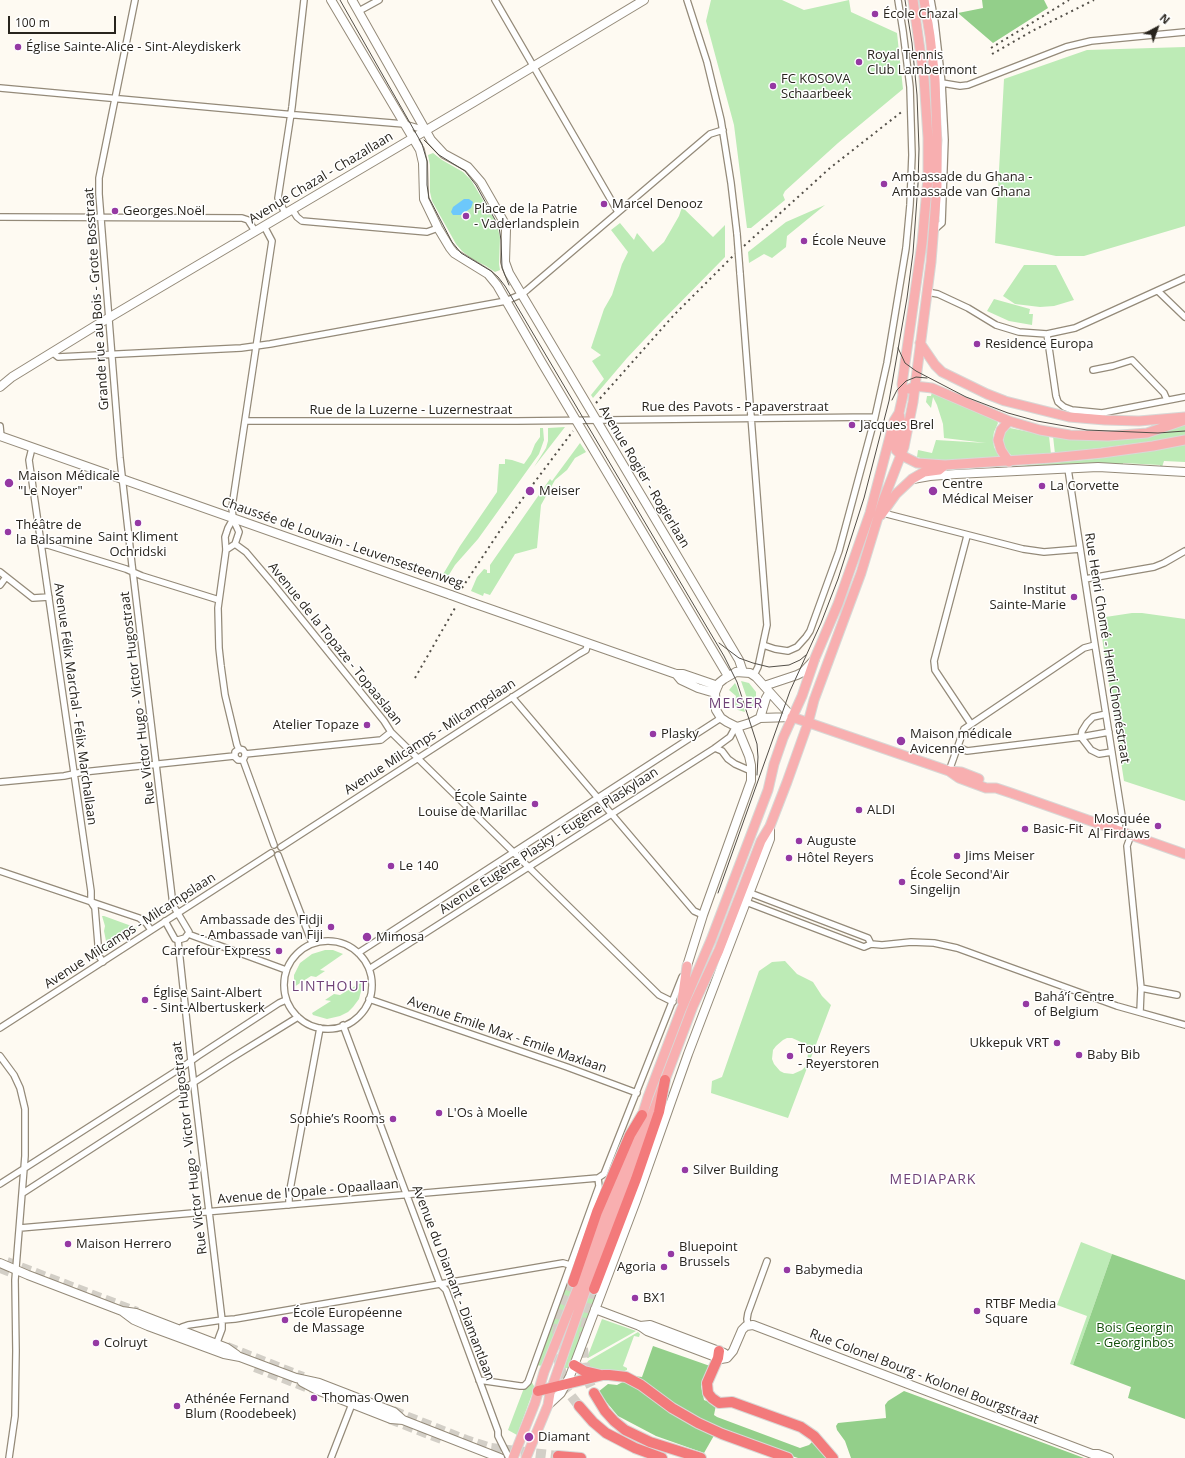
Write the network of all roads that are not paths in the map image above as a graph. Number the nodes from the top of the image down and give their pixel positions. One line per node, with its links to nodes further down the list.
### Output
1 (135, 0): 18 (street, Grande rue au Bois - Grote Bosstraat)
2 (304, 0): 19 (street)
3 (331, 0): 20 (street)
4 (352, 0): 13 (street)
5 (379, 0): 13 (street)
6 (495, 0): 15 (street)
7 (644, 0): 15 (street, Avenue Chazal - Chazallaan)
8 (686, 0): 22 (street)
9 (898, 0): 53 (street)
10 (913, 0): 49 (main road)
11 (924, 0): 30 (main road)
12 (931, 0): 16 (street)
13 (359, 11): 21 (street)
14 (1185, 32): 16 (street)
15 (533, 66): 21 (street, Avenue Chazal - Chazallaan); 25 (street)
16 (942, 83): 30 (street)
17 (0, 88): 18 (street)
18 (115, 98): 19 (street); 27 (street, Grande rue au Bois - Grote Bosstraat)
19 (291, 114): 20 (street); 24 (street)
20 (404, 124): 21 (street); 23 (street)
21 (426, 130): 23 (street, Avenue Chazal - Chazallaan); 35 (street)
22 (723, 130): 25 (street); 54 (street, bridge)
23 (412, 137): 24 (street, Avenue Chazal - Chazallaan); 29 (street)
24 (289, 211): 28 (street, Avenue Chazal - Chazallaan); 29 (street)
25 (618, 212): 35 (street)
26 (0, 217): 27 (street)
27 (102, 218): 31 (street); 38 (street, Grande rue au Bois - Grote Bosstraat)
28 (264, 226): 31 (street, Avenue Chazal - Chazallaan); 41 (street)
29 (438, 228): 36 (street)
30 (934, 230): 34 (main road)
31 (255, 231): 38 (street, Avenue Chazal - Chazallaan)
32 (1185, 278): 33 (street)
33 (1158, 291): 37 (street); 39 (street)
34 (927, 292): 39 (street); 40 (main road)
35 (522, 294): 36 (street); 55 (street, Avenue Rogier - Rogierlaan)
36 (506, 301): 41 (street); 57 (street)
37 (1185, 316)
38 (109, 317): 42 (street, Avenue Chazal - Chazallaan); 43 (street, Grande rue au Bois - Grote Bosstraat)
39 (1047, 334): 51 (street)
40 (920, 343): 48 (main road); 56 (main road)
41 (256, 346): 43 (street); 58 (street)
42 (52, 352): 43 (street); 45 (street, Avenue Chazal - Chazallaan)
43 (113, 355): 71 (street, Grande rue au Bois - Grote Bosstraat)
44 (1092, 370): 51 (street)
45 (12, 377): 46 (street); 47 (street, Avenue Chazal - Chazallaan)
46 (0, 378)
47 (0, 386)
48 (915, 386): 49 (main road); 59 (main road); 64 (main road)
49 (903, 395): 52 (main road)
50 (1185, 397): 51 (street)
51 (1167, 400)
52 (899, 413): 64 (main road); 90 (main road)
53 (875, 417): 54 (street, Rue des Pavots - Papaverstraat); 89 (street)
54 (751, 418): 55 (street, Rue des Pavots - Papaverstraat); 89 (street)
55 (595, 419): 57 (street, Rue des Pavots - Papaverstraat); 91 (street, Avenue Rogier - Rogierlaan)
56 (1185, 419): 59 (main road)
57 (576, 420): 58 (street, Rue de la Luzerne - Luzernestraat); 93 (street)
58 (245, 421): 73 (street)
59 (1009, 421): 65 (main road)
60 (0, 426): 61 (street)
61 (0, 436): 63 (street, Chaussée de Louvain - Leuvensesteenweg)
62 (1185, 440): 65 (main road)
63 (32, 448): 71 (street, Chaussée de Louvain - Leuvensesteenweg); 76 (street, Avenue Félix Marchal - Félix Marchallaan)
64 (901, 455): 66 (main road); 72 (main road)
65 (1009, 462): 66 (main road); 68 (street)
66 (946, 465): 70 (main road)
67 (1068, 469): 68 (street); 69 (street); 77 (street, Rue Henri Chomé - Henri Choméstraat)
68 (1018, 471): 70 (street)
69 (1185, 472)
70 (912, 479): 72 (main road)
71 (123, 480): 73 (street, Chaussée de Louvain - Leuvensesteenweg); 81 (street, Rue Victor Hugo - Victor Hugostraat)
72 (881, 515): 74 (street); 101 (main road)
73 (233, 519): 75 (street); 78 (street); 87 (street, Chaussée de Louvain - Leuvensesteenweg, bridge)
74 (967, 536): 77 (street); 102 (street)
75 (235, 544): 78 (street); 104 (street, Avenue de la Topaze - Topaaslaan)
76 (41, 545): 81 (street); 85 (street, Avenue Félix Marchal - Félix Marchallaan)
77 (1080, 549): 83 (street, Rue Henri Chomé - Henri Choméstraat)
78 (226, 550): 86 (street)
79 (1185, 551): 83 (street)
80 (0, 572): 82 (street)
81 (133, 572): 86 (street); 116 (street, Rue Victor Hugo - Victor Hugostraat)
82 (6, 577): 84 (street); 85 (street)
83 (1085, 579): 88 (street, Rue Henri Chomé - Henri Choméstraat)
84 (0, 585)
85 (49, 597): 119 (street, Avenue Félix Marchal - Félix Marchallaan)
86 (219, 600): 110 (street)
87 (588, 643): 94 (street, Chaussée de Louvain - Leuvensesteenweg); 96 (street, Avenue Milcamps - Milcampslaan)
88 (1094, 644): 97 (street, Rue Henri Chomé - Henri Choméstraat); 102 (street)
89 (763, 645): 92 (street)
90 (815, 658): 95 (street); 98 (main road)
91 (743, 672): 92 (street); 93 (street)
92 (754, 675): 95 (street)
93 (728, 676): 94 (street)
94 (716, 690): 99 (street)
95 (767, 690): 98 (street); 100 (street)
96 (512, 697): 115 (street, Avenue Milcamps - Milcampslaan); 121 (street)
97 (1106, 714): 105 (street, Rue Henri Chomé - Henri Choméstraat); 106 (street)
98 (792, 717): 100 (street); 101 (main road); 155 (main road)
99 (721, 718): 103 (street); 121 (street, Avenue Eugène Plasky - Eugène Plaskylaan)
100 (760, 718): 103 (street)
101 (808, 723): 118 (main road); 123 (main road)
102 (971, 724): 108 (street)
103 (736, 726): 107 (street, Avenue Eugène Plasky - Eugène Plaskylaan); 117 (street)
104 (391, 732): 114 (street); 115 (street, Avenue de la Topaze - Topaaslaan)
105 (1109, 732): 106 (street); 112 (street, Rue Henri Chomé - Henri Choméstraat)
106 (1081, 737): 108 (street); 112 (street)
107 (723, 742): 109 (street, Avenue Eugène Plasky - Eugène Plaskylaan); 111 (street)
108 (958, 747): 118 (street)
109 (715, 748): 111 (street); 122 (street, Avenue Eugène Plasky - Eugène Plaskylaan)
110 (239, 749): 113 (street); 114 (street)
111 (722, 751): 117 (street)
112 (1112, 752): 124 (street, Rue Henri Chomé - Henri Choméstraat)
113 (234, 756): 114 (street); 116 (street)
114 (244, 757): 126 (street)
115 (418, 758): 127 (street, Avenue Milcamps - Milcampslaan); 128 (street, Avenue de la Topaze - Topaaslaan)
116 (156, 764): 119 (street); 137 (street, Rue Victor Hugo - Victor Hugostraat)
117 (748, 770): 138 (street)
118 (949, 771): 124 (main road)
119 (74, 773): 120 (street); 135 (street, Avenue Félix Marchal - Félix Marchallaan)
120 (0, 782)
121 (598, 798): 122 (street); 128 (street, Avenue Eugène Plasky - Eugène Plaskylaan)
122 (611, 813): 132 (street, Avenue Eugène Plasky - Eugène Plaskylaan); 138 (street)
123 (770, 826): 134 (street); 164 (main road)
124 (1118, 830): 125 (main road)
125 (1131, 835): 130 (main road); 150 (street)
126 (274, 845): 127 (street); 129 (street)
127 (281, 847): 131 (street)
128 (512, 852): 132 (street, Avenue de la Topaze - Topaaslaan); 145 (street, Avenue Eugène Plasky - Eugène Plaskylaan)
129 (272, 853): 131 (street); 137 (street, Avenue Milcamps - Milcampslaan)
130 (1185, 854)
131 (278, 855): 143 (street)
132 (528, 867): 148 (street, Avenue Eugène Plasky - Eugène Plaskylaan); 154 (street, Avenue de la Topaze - Topaaslaan)
133 (1, 873): 135 (street)
134 (750, 893): 136 (street); 144 (street)
135 (91, 902): 140 (street); 146 (street, Avenue Félix Marchal - Félix Marchallaan)
136 (746, 902): 144 (street); 183 (street)
137 (177, 914): 139 (street, Avenue Milcamps - Milcampslaan); 141 (street)
138 (703, 915): 147 (street)
139 (165, 921): 140 (street, Avenue Milcamps - Milcampslaan); 142 (street, Rue Victor Hugo - Victor Hugostraat)
140 (151, 930): 146 (street, Avenue Milcamps - Milcampslaan)
141 (188, 934): 142 (street); 149 (street)
142 (178, 940): 163 (street, Rue Victor Hugo - Victor Hugostraat)
143 (312, 943): 145 (street); 149 (street)
144 (870, 944): 156 (street)
145 (358, 953): 148 (street)
146 (103, 962): 160 (street, Avenue Milcamps - Milcampslaan)
147 (687, 966): 154 (street); 155 (main road)
148 (369, 969): 152 (street)
149 (286, 970): 153 (street)
150 (1141, 988): 151 (street); 156 (street)
151 (1177, 995)
152 (369, 999): 158 (street); 166 (street, Avenue Emile Max - Emile Maxlaan)
153 (286, 1000): 157 (street); 163 (street)
154 (673, 1002): 166 (street)
155 (681, 1010): 167 (main road)
156 (1140, 1012): 159 (street)
157 (298, 1017): 161 (street); 165 (street)
158 (343, 1025): 161 (street); 172 (street, Avenue du Diamant - Diamantlaan)
159 (1185, 1025)
160 (0, 1028)
161 (320, 1028): 173 (street)
162 (0, 1056): 168 (street)
163 (191, 1061): 165 (street, Rue Victor Hugo - Victor Hugostraat); 168 (street)
164 (665, 1080): 182 (highway); 194 (main road)
165 (193, 1083): 171 (street); 174 (street, Rue Victor Hugo - Victor Hugostraat)
166 (637, 1093): 169 (street, Avenue de l'Opale - Opaallaan)
167 (642, 1115): 180 (highway); 195 (main road)
168 (24, 1168): 170 (street); 171 (street)
169 (598, 1178): 172 (street, Avenue de l'Opale - Opaallaan); 178 (street)
170 (0, 1184)
171 (23, 1193): 175 (street)
172 (406, 1194): 173 (street, Avenue de l'Opale - Opaallaan); 181 (street, Avenue du Diamant - Diamantlaan)
173 (289, 1205): 174 (street, Avenue de l'Opale - Opaallaan)
174 (209, 1212): 175 (street, Avenue de l'Opale - Opaallaan); 184 (street, Rue Victor Hugo - Victor Hugostraat)
175 (20, 1228): 179 (street)
176 (767, 1261): 185 (street)
177 (0, 1263): 179 (street)
178 (570, 1265): 181 (street); 192 (street)
179 (16, 1269): 186 (street); 204 (street)
180 (573, 1282)
181 (440, 1284): 184 (street); 192 (street, Avenue du Diamant - Diamantlaan)
182 (594, 1289)
183 (595, 1309): 188 (street); 189 (street)
184 (222, 1320): 186 (street); 187 (street, Rue Victor Hugo - Victor Hugostraat)
185 (748, 1326): 188 (street); 203 (street, Rue Colonel Bourg - Kolonel Bourgstraat)
186 (181, 1334): 187 (street)
187 (214, 1347): 191 (street)
188 (718, 1355): 214 (highway)
189 (574, 1365): 190 (highway); 193 (street)
190 (603, 1375): 193 (highway); 213 (highway)
191 (296, 1378): 197 (street); 198 (street)
192 (479, 1380): 207 (street, Avenue du Diamant - Diamantlaan)
193 (567, 1383): 194 (highway); 199 (street)
194 (552, 1388): 195 (highway); 199 (main road)
195 (538, 1391): 208 (main road)
196 (594, 1393): 212 (highway)
197 (367, 1402): 198 (street); 201 (street)
198 (352, 1404): 201 (street); 205 (street)
199 (548, 1405): 209 (main road)
200 (579, 1406): 211 (highway)
201 (403, 1420): 206 (street)
202 (558, 1456): 210 (highway)
203 (1094, 1456): 215 (street, Rue Colonel Bourg - Kolonel Bourgstraat)
204 (9, 1458)
205 (331, 1458)
206 (500, 1458)
207 (509, 1458)
208 (513, 1458)
209 (526, 1458)
210 (581, 1458)
211 (662, 1458)
212 (701, 1458)
213 (788, 1458)
214 (833, 1458)
215 (1109, 1458)

